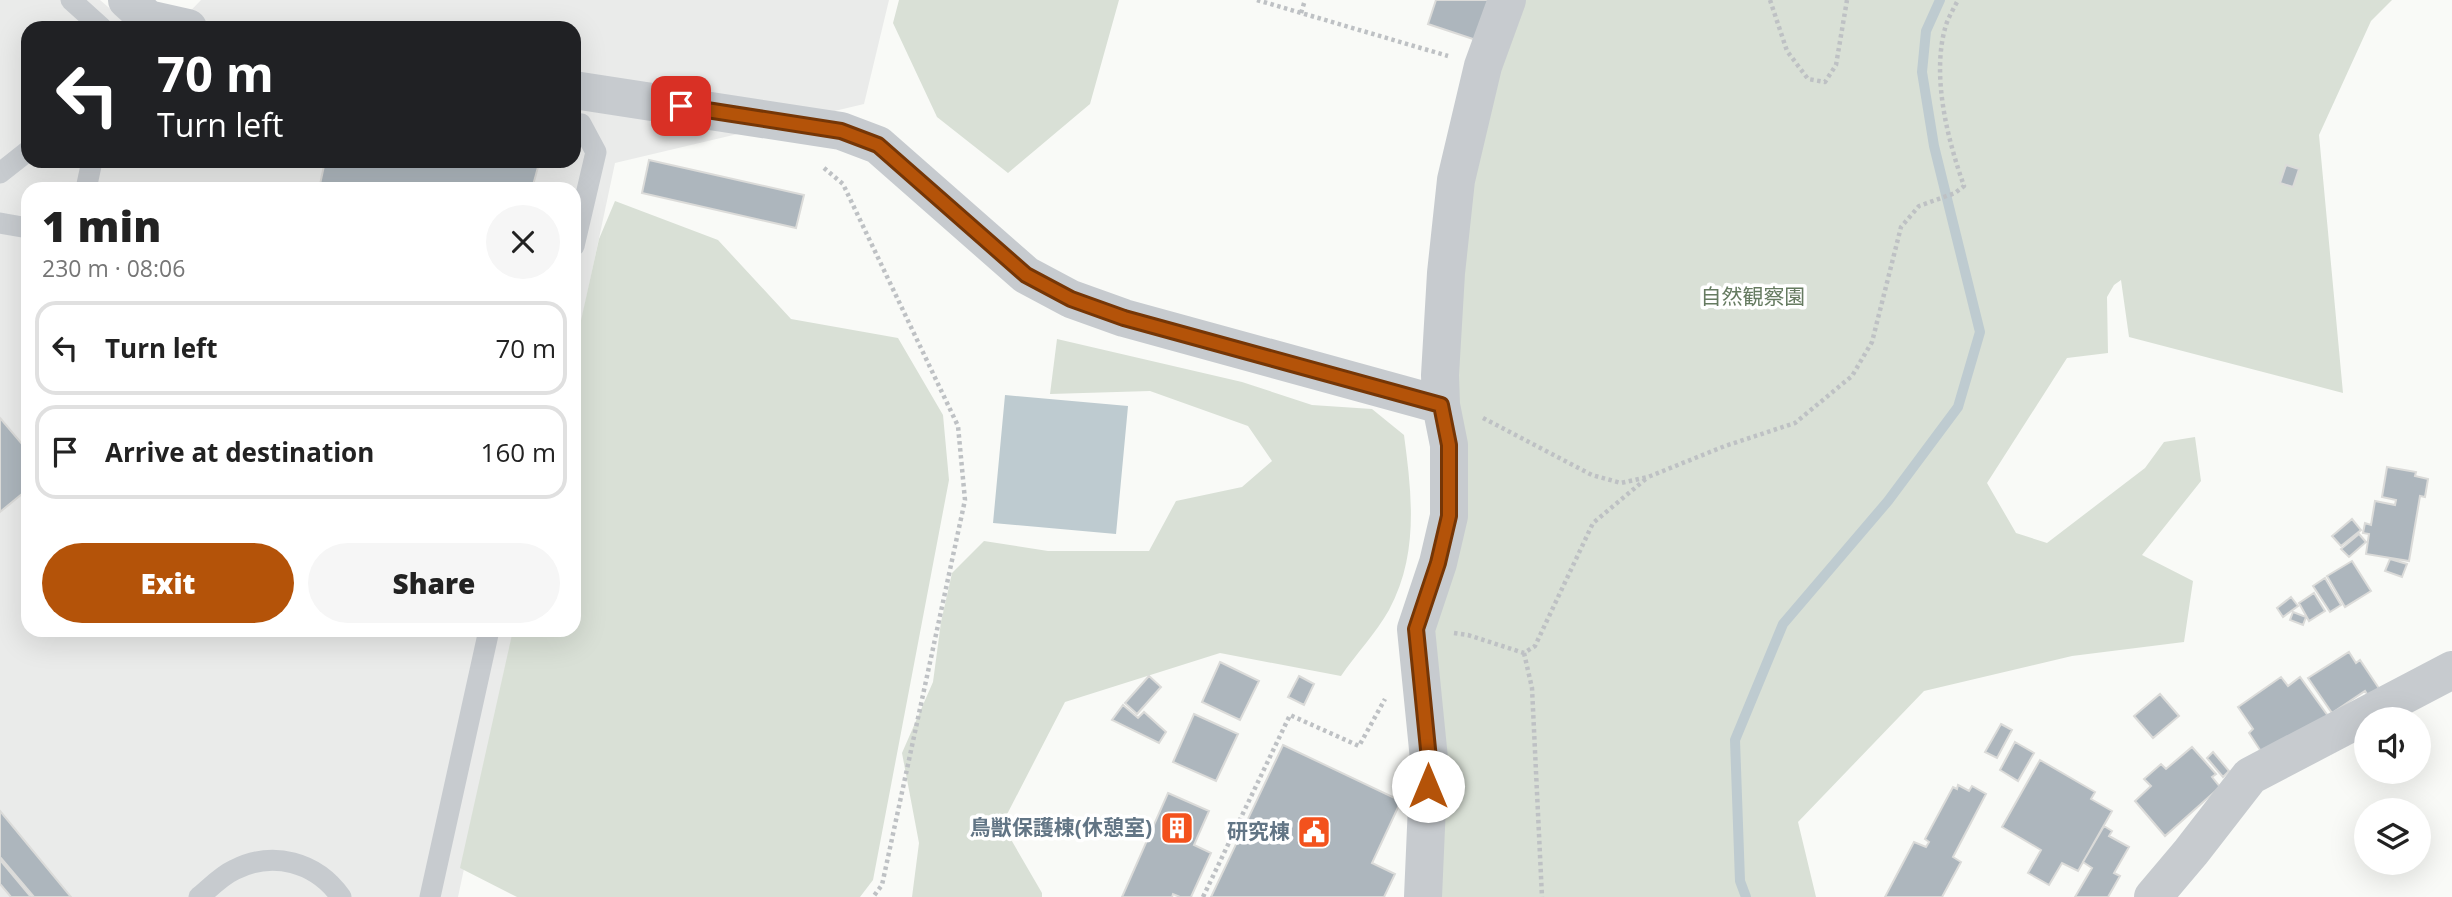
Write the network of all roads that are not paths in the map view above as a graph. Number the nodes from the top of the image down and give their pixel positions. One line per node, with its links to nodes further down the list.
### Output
1 (71, 0): 4 (lane)
2 (1507, 0): 13 (street)
3 (140, 16): 5 (street)
4 (94, 21)
5 (160, 21)
6 (581, 91): 13 (street)
7 (581, 124): 10 (lane)
8 (21, 156): 9 (lane)
9 (0, 173)
10 (581, 216)
11 (0, 223): 12 (lane)
12 (21, 227)
13 (1441, 405): 19 (street)
14 (487, 637): 18 (lane)
15 (2452, 670): 20 (street)
16 (199, 897): 17 (lane)
17 (341, 897)
18 (430, 897)
19 (1423, 897)
20 (2153, 897)

